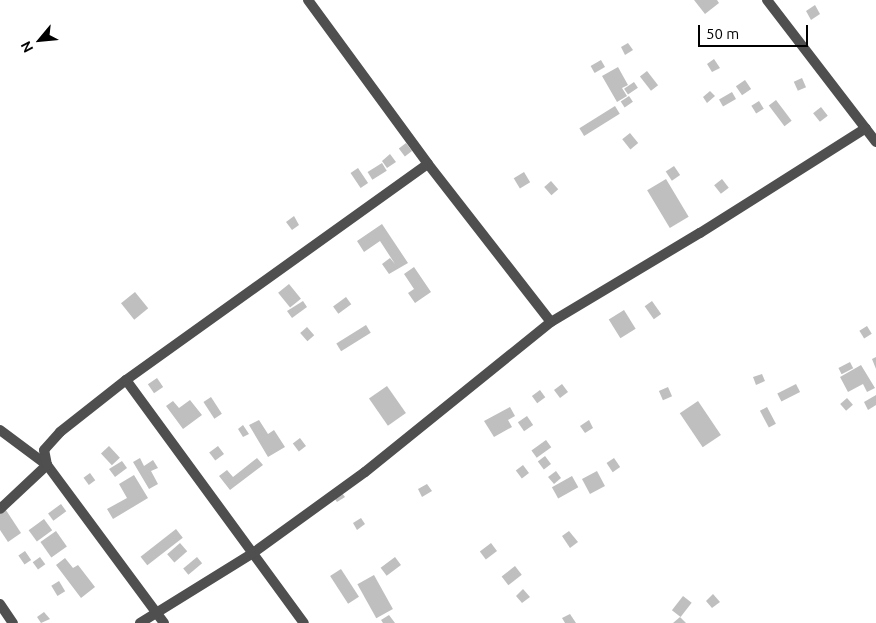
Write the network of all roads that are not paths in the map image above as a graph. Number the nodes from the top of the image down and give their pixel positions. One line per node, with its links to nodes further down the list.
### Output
1 (308, 0): 5 (street)
2 (767, 0): 3 (street)
3 (866, 128): 4 (street); 6 (street)
4 (876, 142)
5 (428, 164): 6 (street); 7 (street)
6 (551, 322): 11 (street)
7 (126, 380): 9 (street); 11 (street)
8 (0, 430): 9 (street)
9 (47, 465): 10 (street); 13 (street)
10 (0, 509)
11 (253, 553): 13 (street); 17 (street)
12 (0, 604): 14 (street)
13 (157, 614): 15 (street); 16 (street)
14 (13, 623)
15 (140, 623)
16 (164, 623)
17 (304, 623)

